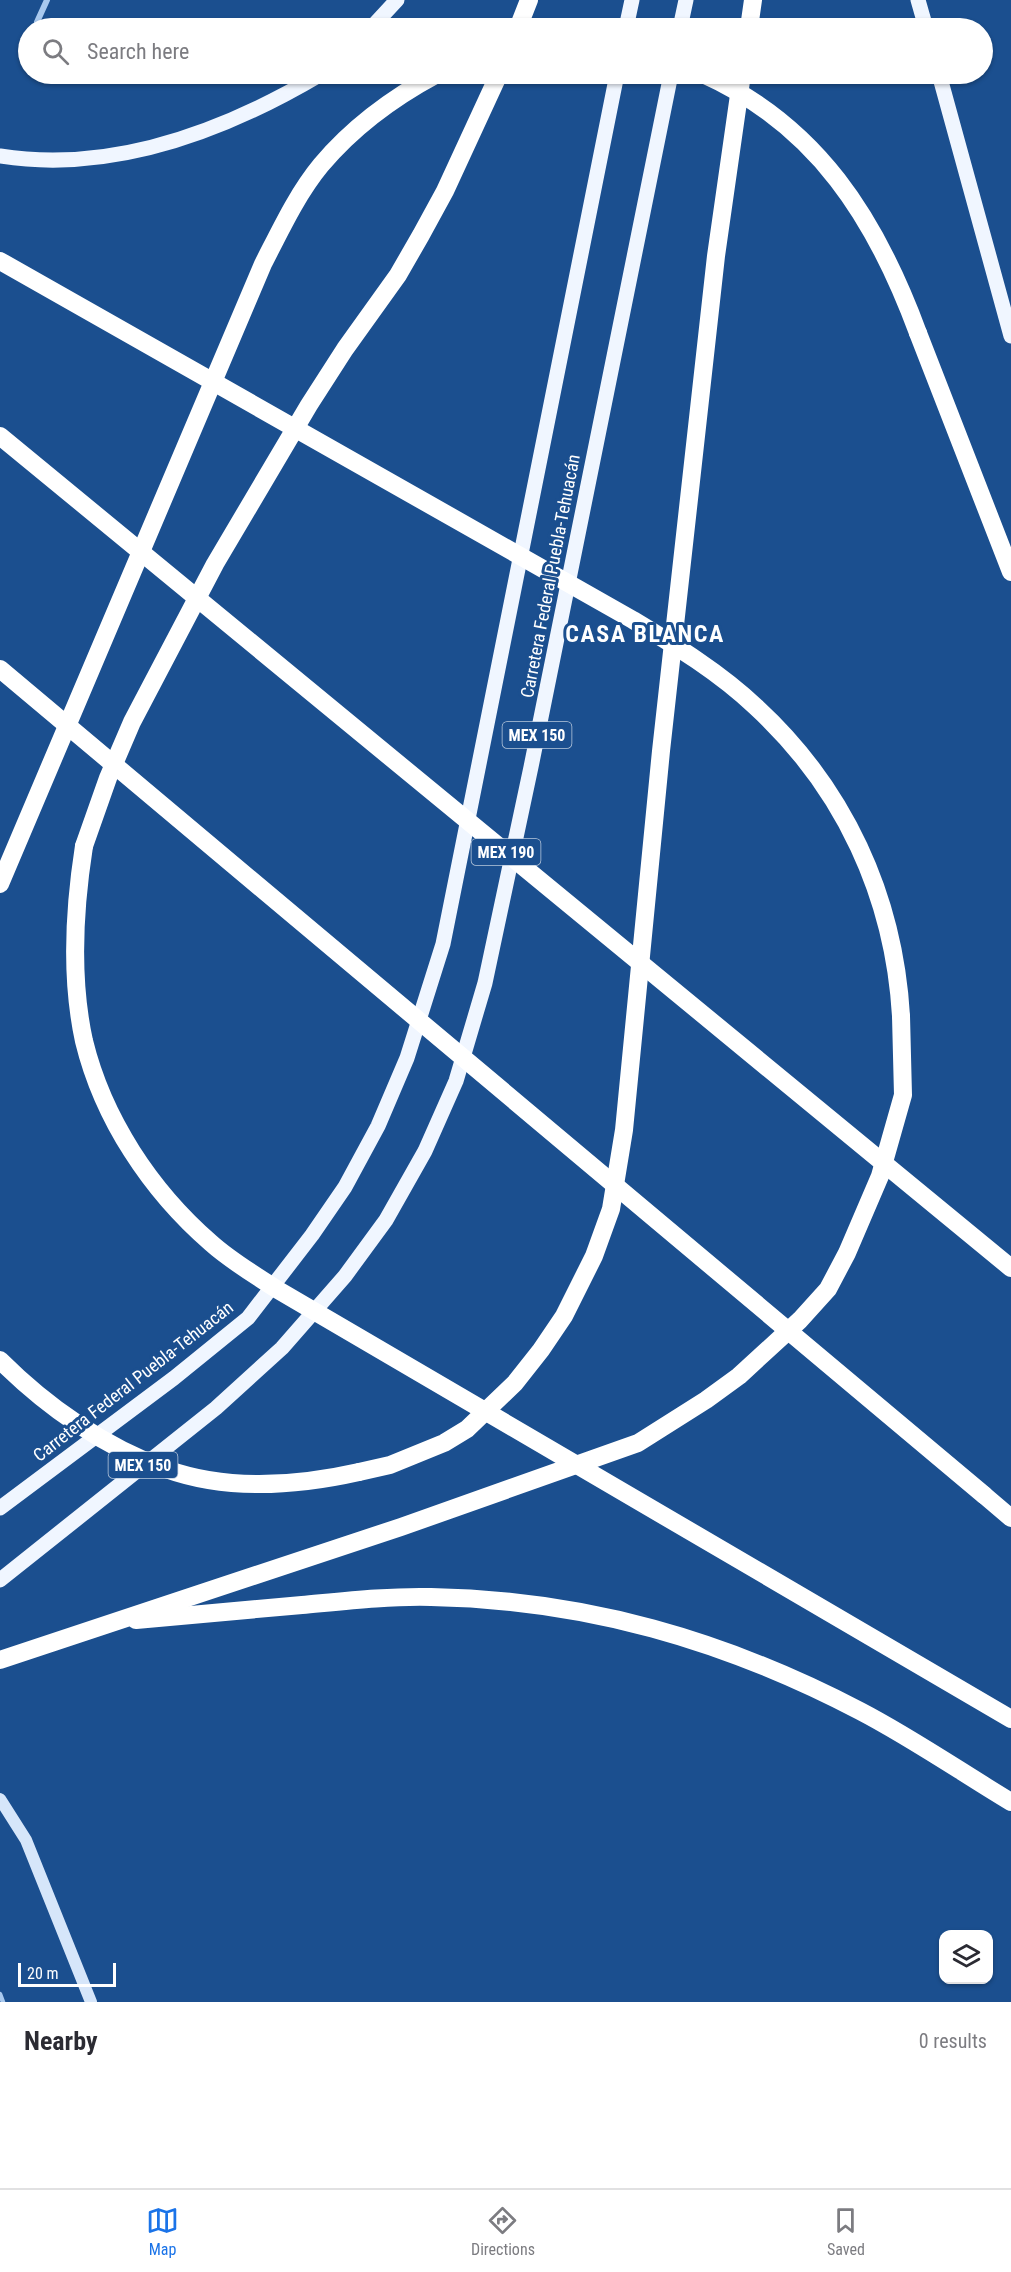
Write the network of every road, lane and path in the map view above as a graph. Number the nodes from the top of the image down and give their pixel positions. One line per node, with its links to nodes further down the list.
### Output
1 (47, 0): 8 (street)
2 (397, 0): 9 (main road)
3 (530, 0): 10 (highway)
4 (632, 0): 11 (main road)
5 (686, 0): 12 (main road)
6 (753, 0): 13 (highway)
7 (918, 0): 14 (main road)
8 (39, 18)
9 (380, 18)
10 (522, 18)
11 (628, 18)
12 (682, 18)
13 (750, 18)
14 (923, 18)
15 (304, 84): 23 (main road)
16 (420, 84): 29 (highway)
17 (494, 84): 37 (highway, bridge)
18 (615, 84): 32 (main road, Carretera Federal Puebla-Tehuacán / MEX 150)
19 (669, 84): 34 (main road, Carretera Federal Puebla-Tehuacán / MEX 150)
20 (725, 84): 27 (highway, bridge)
21 (741, 84): 31 (highway, bridge)
22 (942, 84): 25 (main road)
23 (0, 156)
24 (0, 261): 35 (highway, bridge)
25 (1011, 336)
26 (0, 436): 30 (highway, MEX 190, bridge)
27 (1011, 572)
28 (0, 669): 33 (highway, bridge)
29 (0, 884)
30 (1011, 1268)
31 (0, 1359)
32 (0, 1508)
33 (1011, 1518)
34 (0, 1580)
35 (105, 1623): 36 (highway); 39 (highway)
36 (0, 1659)
37 (1011, 1719)
38 (0, 1799): 42 (street)
39 (1011, 1802)
40 (0, 1994): 41 (lane)
41 (3, 2002)
42 (91, 2002)

